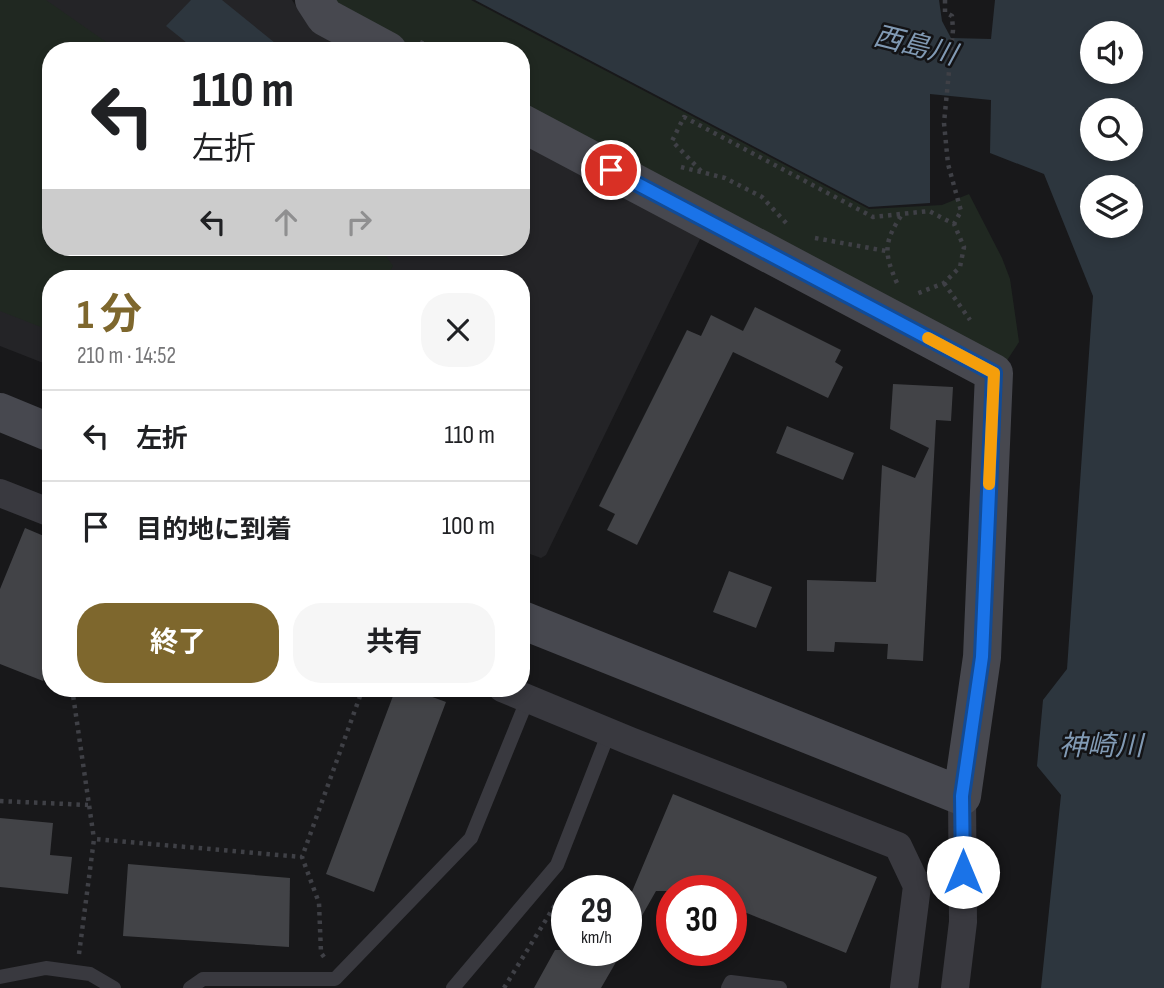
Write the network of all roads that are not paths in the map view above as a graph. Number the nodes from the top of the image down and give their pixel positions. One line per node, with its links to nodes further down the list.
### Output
1 (314, 0): 2 (street)
2 (371, 42)
3 (530, 127): 11 (street)
4 (0, 412): 5 (street)
5 (42, 429)
6 (0, 494): 7 (street)
7 (42, 510)
8 (530, 623): 11 (street)
9 (528, 698): 10 (street); 14 (lane)
10 (609, 732): 15 (lane); 18 (street)
11 (962, 796): 19 (street)
12 (0, 977): 13 (lane)
13 (114, 988)
14 (190, 988)
15 (453, 988)
16 (728, 988): 17 (lane)
17 (780, 988)
18 (904, 988)
19 (956, 988)

